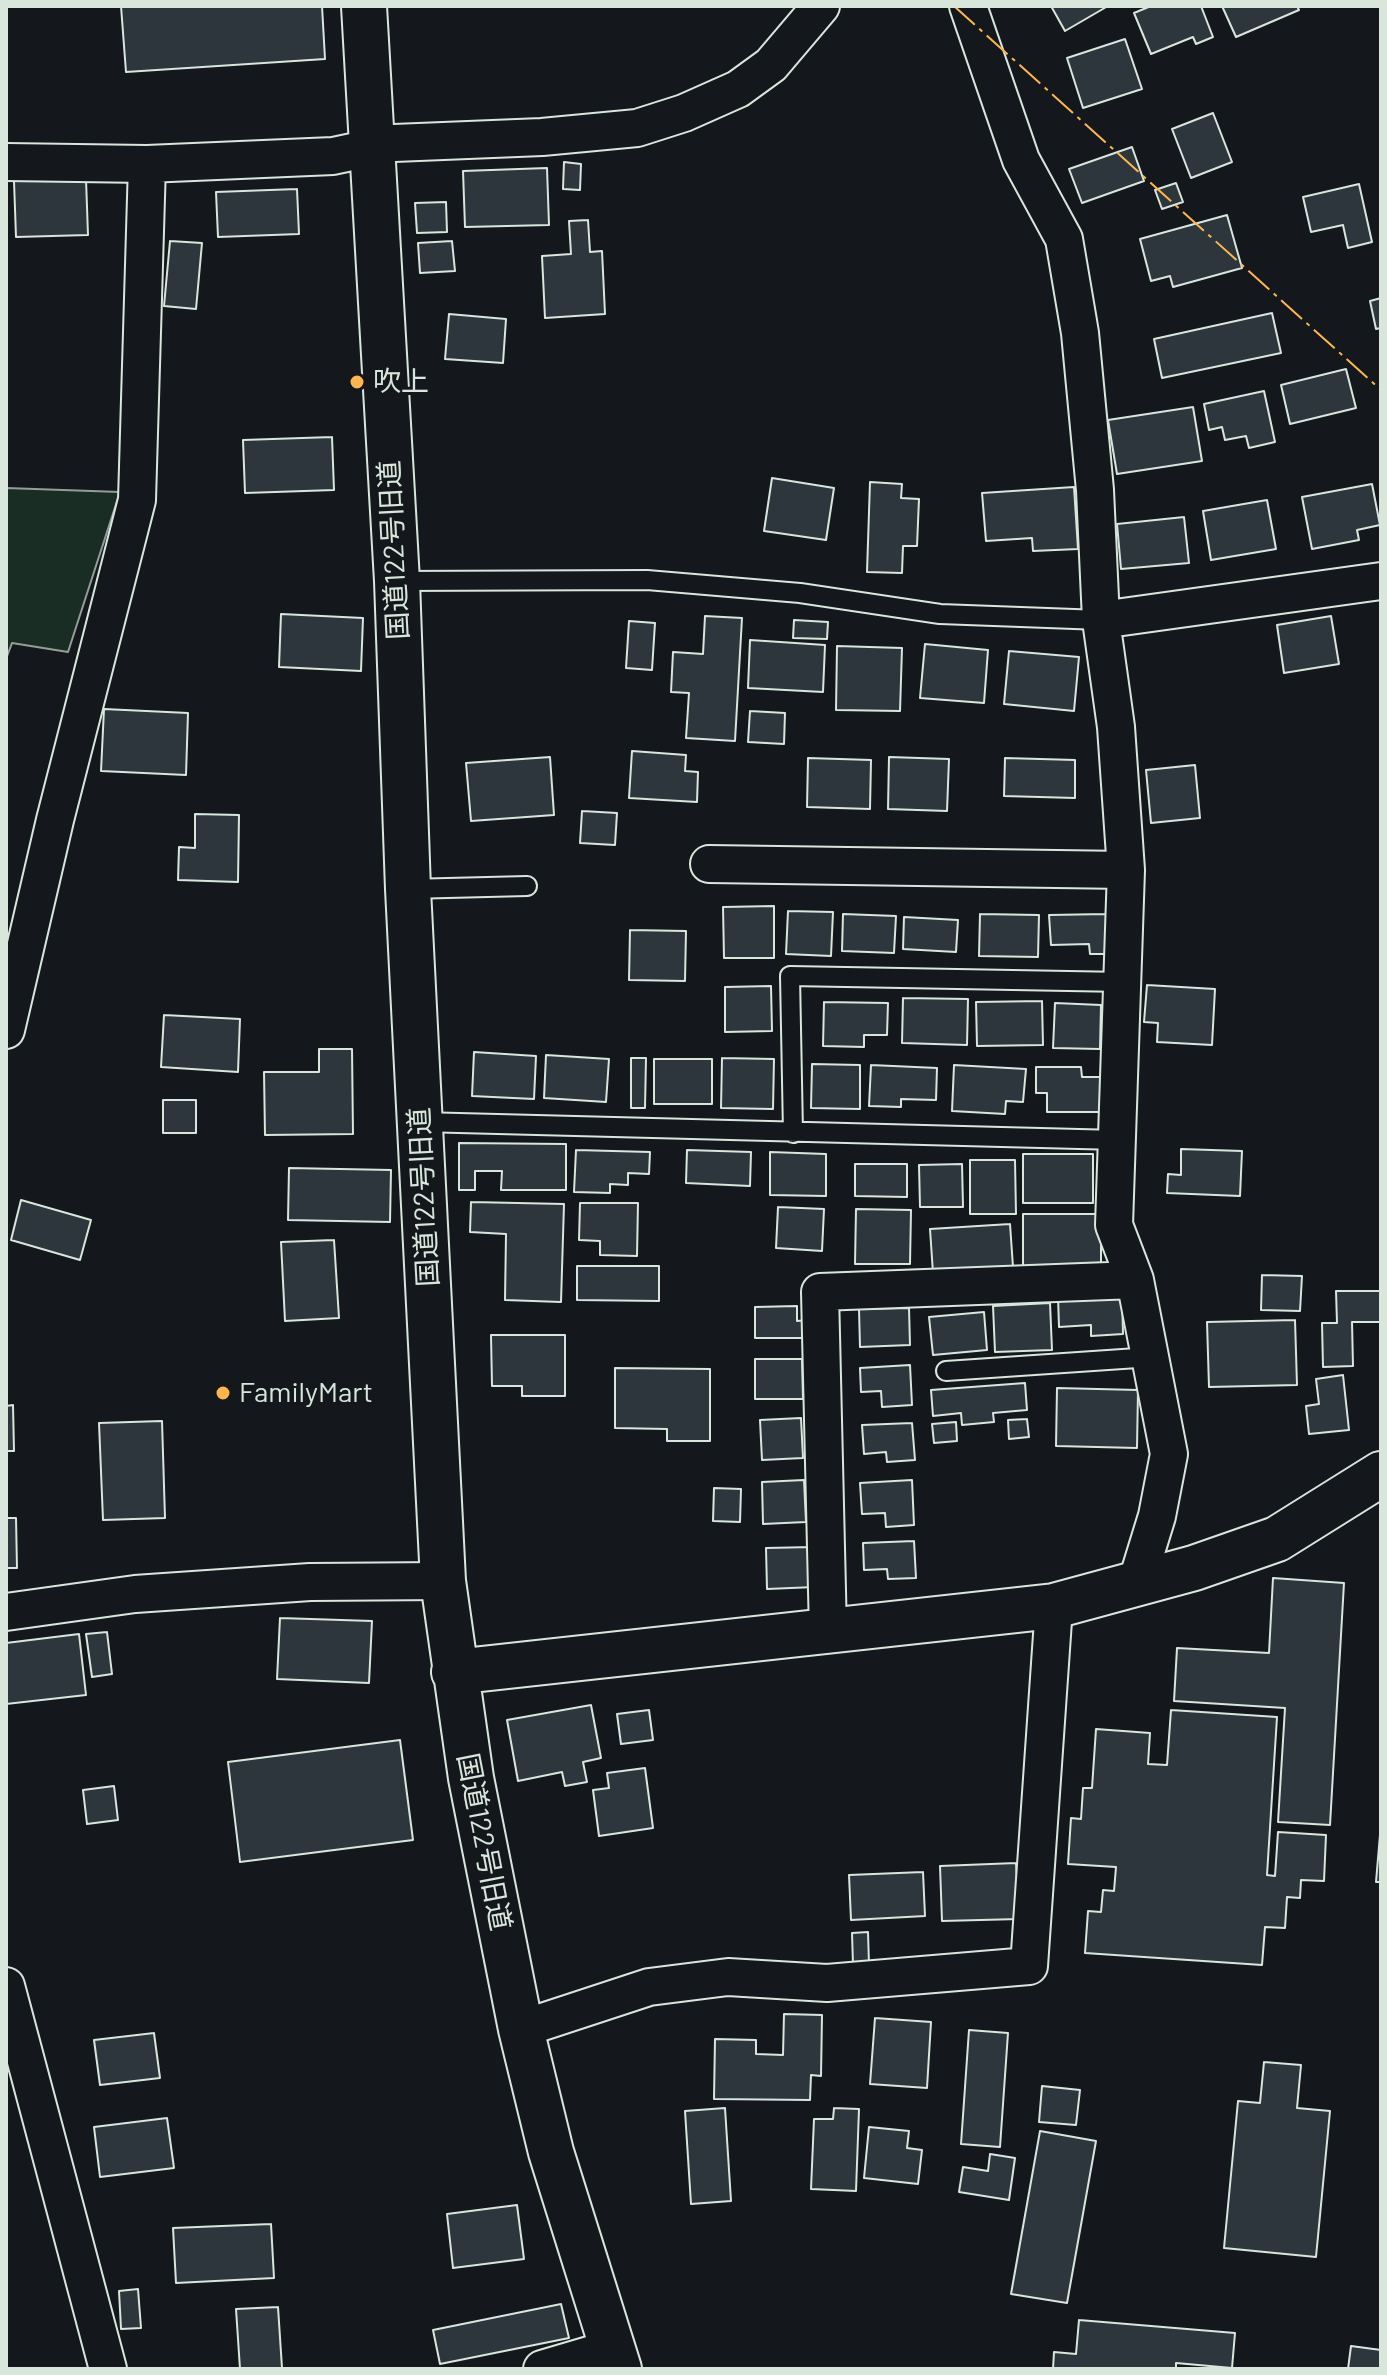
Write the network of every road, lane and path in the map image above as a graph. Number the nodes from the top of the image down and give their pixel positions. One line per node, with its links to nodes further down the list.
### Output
1 (364, 6): 4 (street, 国道122号旧道)
2 (821, 6): 4 (street)
3 (968, 6): 9 (street)
4 (371, 150): 6 (street); 7 (street, 国道122号旧道)
5 (6, 162): 6 (street)
6 (147, 164): 15 (street)
7 (397, 581): 9 (lane); 13 (street, 国道122号旧道)
8 (1381, 581): 9 (street)
9 (1101, 620): 11 (street)
10 (709, 864): 11 (street)
11 (1126, 870): 14 (street)
12 (527, 886): 13 (lane)
13 (408, 889): 16 (street, 国道122号旧道)
14 (1124, 982): 17 (lane); 18 (street)
15 (6, 1030)
16 (420, 1122): 17 (lane); 23 (street, 国道122号旧道)
17 (793, 1133): 18 (lane)
18 (1118, 1140): 19 (street)
19 (1135, 1280): 20 (street); 27 (street)
20 (1152, 1357): 21 (lane); 24 (street)
21 (946, 1371)
22 (1381, 1474): 24 (street)
23 (443, 1581): 26 (street); 28 (street, 国道122号旧道)
24 (1137, 1581): 25 (street)
25 (1054, 1606): 27 (street); 30 (street)
26 (6, 1612)
27 (828, 1633): 28 (street)
28 (454, 1672): 30 (street, 国道122号旧道)
29 (6, 1986): 32 (street)
30 (521, 2029): 31 (street, 国道122号旧道)
31 (616, 2358): 33 (street)
32 (108, 2369)
33 (542, 2369)

